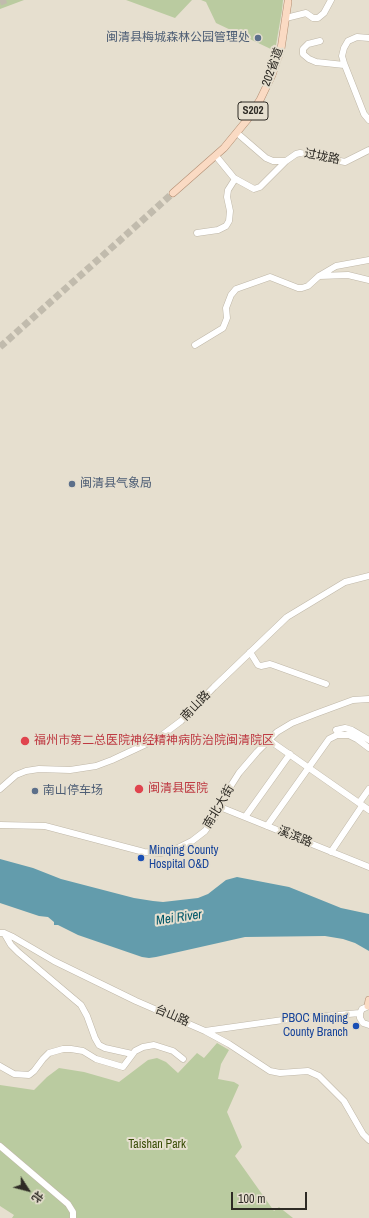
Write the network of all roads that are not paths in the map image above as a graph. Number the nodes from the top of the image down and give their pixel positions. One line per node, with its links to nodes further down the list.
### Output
1 (331, 0): 3 (street)
2 (288, 2): 3 (main road, 202省道 / S202)
3 (286, 18): 8 (main road, 202省道 / S202)
4 (369, 38): 6 (street)
5 (320, 41): 6 (street)
6 (344, 65): 7 (street)
7 (369, 120)
8 (237, 133): 10 (main road, 202省道 / S202); 11 (street, 过垅路)
9 (369, 150): 11 (street, 过垅路)
10 (216, 156): 12 (street); 13 (main road, 202省道 / S202)
11 (286, 161): 12 (street)
12 (235, 179): 14 (street)
13 (173, 193)
14 (196, 234)
15 (369, 260): 16 (street)
16 (319, 276): 17 (street); 18 (street)
17 (369, 280)
18 (195, 345)
19 (369, 576): 20 (street, 南山路)
20 (250, 652): 21 (street); 29 (street, 南山路)
21 (326, 684)
22 (369, 698): 24 (street, 南北大街)
23 (336, 730): 25 (street)
24 (269, 740): 27 (street); 32 (street, 南北大街)
25 (369, 740)
26 (369, 748): 28 (street)
27 (290, 754): 28 (street); 34 (street)
28 (308, 768): 31 (street); 36 (street)
29 (0, 789)
30 (369, 789): 31 (street)
31 (361, 804): 33 (street); 37 (street)
32 (220, 807): 34 (street, 溪滨路); 35 (street, 南北大街)
33 (369, 810)
34 (245, 817): 36 (street, 溪滨路)
35 (0, 825)
36 (267, 826): 37 (street, 溪滨路)
37 (331, 852): 38 (street, 溪滨路)
38 (369, 867)
39 (2, 933): 43 (street, 台山路); 44 (street)
40 (369, 1004): 41 (street)
41 (360, 1013): 42 (street); 43 (street)
42 (369, 1026)
43 (205, 1031): 47 (street, 台山路)
44 (132, 1054): 45 (street); 46 (street)
45 (183, 1059)
46 (0, 1066)
47 (369, 1140)
48 (0, 1146): 49 (street)
49 (73, 1218)

